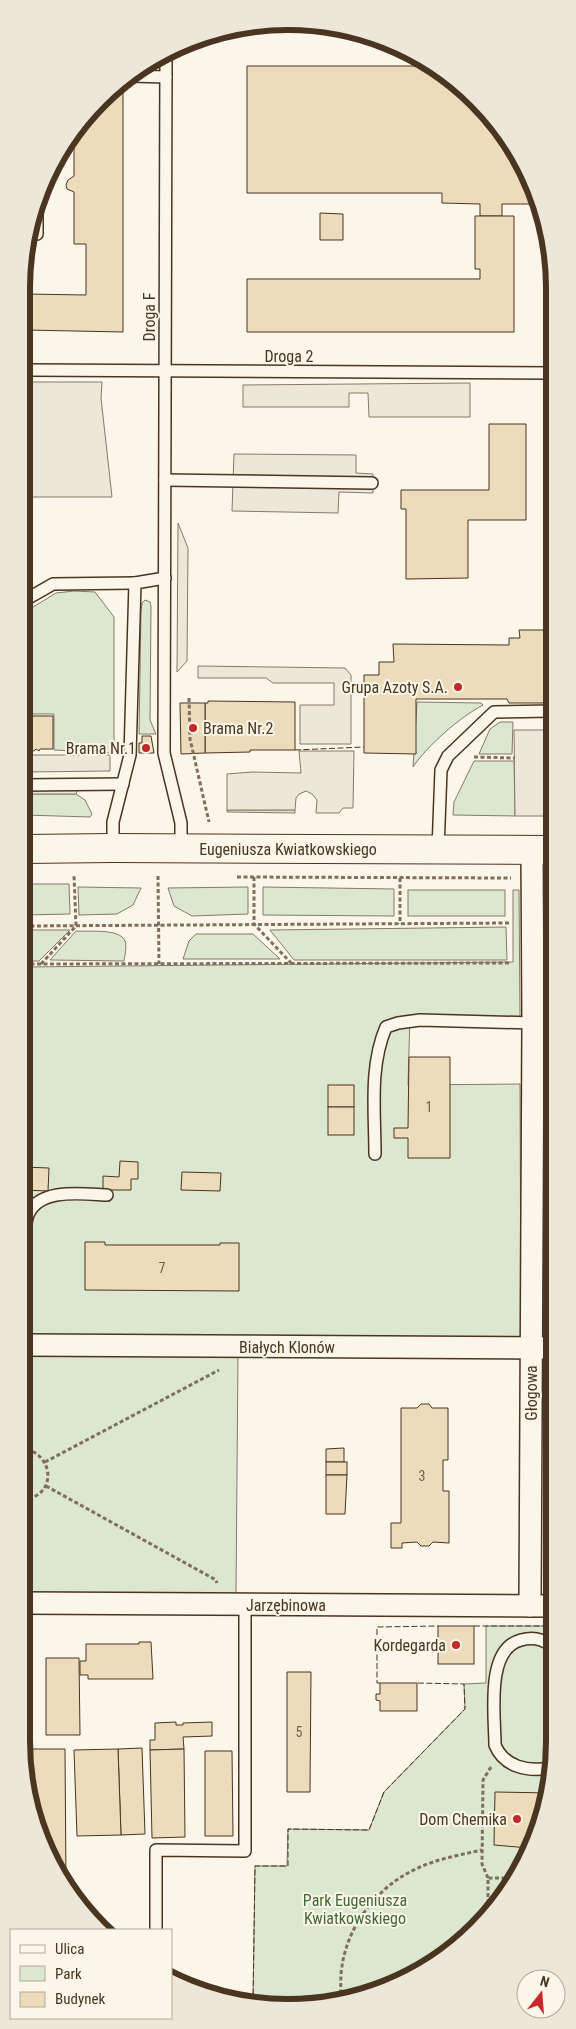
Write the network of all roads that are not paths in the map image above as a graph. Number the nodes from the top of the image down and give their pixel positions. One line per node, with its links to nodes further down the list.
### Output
1 (166, 61): 3 (lane, Droga F)
2 (140, 76): 3 (lane)
3 (166, 77): 5 (lane, Droga F)
4 (30, 370): 5 (lane, Droga 2)
5 (165, 371): 6 (lane, Droga 2); 7 (lane, Droga F)
6 (546, 373)
7 (165, 480): 8 (lane); 9 (lane, Droga F)
8 (372, 482)
9 (165, 578): 10 (lane); 17 (lane, Droga F)
10 (136, 583): 11 (lane); 14 (lane)
11 (30, 597)
12 (546, 711): 18 (lane)
13 (30, 784): 14 (lane)
14 (123, 784): 15 (lane)
15 (113, 848): 16 (main road, Eugeniusza Kwiatkowskiego); 17 (main road, Eugeniusza Kwiatkowskiego)
16 (30, 849)
17 (181, 849): 18 (main road, Eugeniusza Kwiatkowskiego)
18 (438, 850): 19 (main road, Eugeniusza Kwiatkowskiego)
19 (542, 850): 20 (street, Głogowa)
20 (533, 1023): 21 (lane); 25 (street, Głogowa)
21 (375, 1154)
22 (107, 1195): 23 (lane)
23 (30, 1213)
24 (30, 1345): 25 (street, Białych Klonów)
25 (541, 1348): 28 (street, Głogowa)
26 (30, 1603): 27 (street, Jarzębinowa)
27 (235, 1604): 28 (street, Jarzębinowa); 31 (lane)
28 (540, 1606)
29 (546, 1643): 30 (lane)
30 (544, 1769)
31 (156, 1929)

